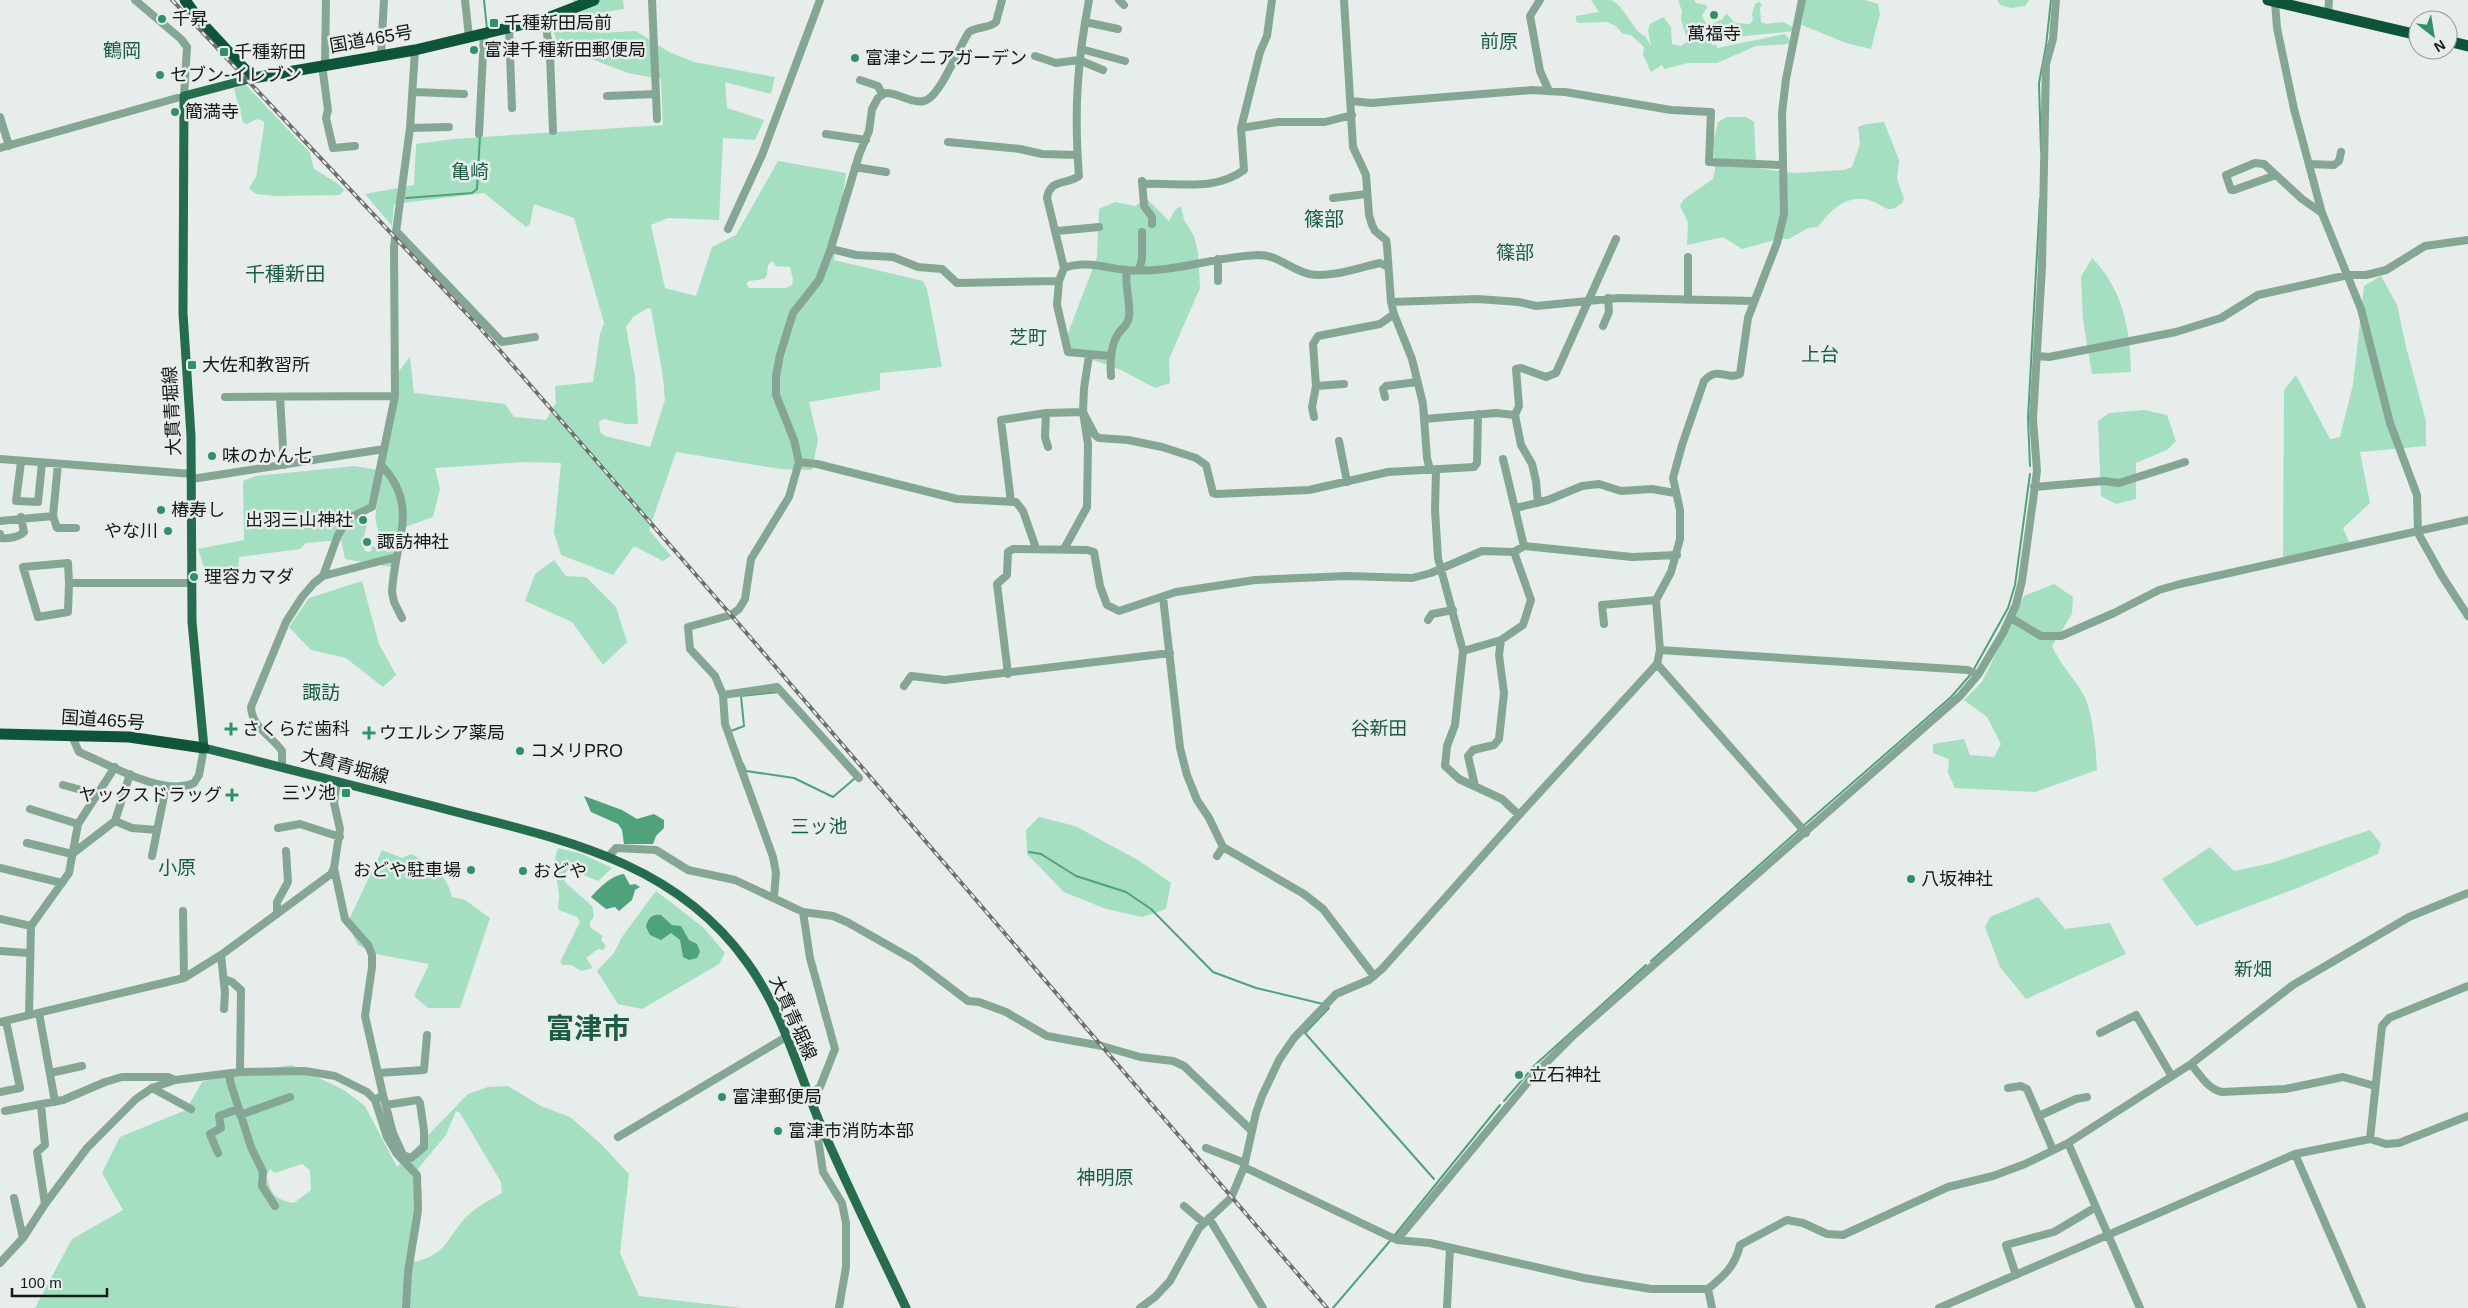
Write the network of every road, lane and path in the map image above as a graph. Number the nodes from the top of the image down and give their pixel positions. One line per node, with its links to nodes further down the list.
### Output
1 (135, 0): 41 (street)
2 (326, 0): 32 (street)
3 (384, 0): 28 (street)
4 (465, 0): 25 (street)
5 (594, 0): 19 (highway, 国道465号)
6 (652, 0): 39 (street)
7 (820, 0): 71 (street)
8 (1002, 0): 40 (street)
9 (1089, 0): 20 (street)
10 (1272, 0): 50 (street)
11 (1344, 0): 43 (street)
12 (1540, 0): 36 (street)
13 (1802, 0): 62 (street)
14 (2056, 0): 97 (street)
15 (2329, 0): 18 (street)
16 (2272, 1): 18 (highway); 61 (street)
17 (190, 2): 34 (highway)
18 (2328, 14): 24 (highway)
19 (545, 19): 21 (highway, 国道465号); 51 (street)
20 (1085, 22): 22 (street); 26 (street)
21 (509, 28): 23 (highway, 国道465号); 44 (street)
22 (1118, 28)
23 (484, 33): 25 (highway, 国道465号); 52 (street)
24 (2408, 33)
25 (469, 37): 27 (highway, 国道465号)
26 (1081, 49): 30 (street); 31 (street)
27 (414, 50): 28 (highway, 国道465号); 37 (street)
28 (381, 56): 32 (highway, 国道465号)
29 (1035, 56): 30 (street)
30 (1079, 60): 33 (street); 60 (street)
31 (1125, 61)
32 (324, 65): 34 (highway, 国道465号); 57 (street)
33 (1104, 70)
34 (253, 78): 41 (main road)
35 (860, 80): 40 (street)
36 (1549, 91): 43 (street); 62 (street)
37 (414, 92): 38 (street); 49 (street)
38 (464, 94)
39 (656, 94): 42 (street); 47 (street)
40 (882, 94): 54 (street)
41 (184, 96): 56 (street); 125 (main road, 大貫青堀線)
42 (607, 96)
43 (1351, 101): 45 (street)
44 (512, 108)
45 (1352, 115): 50 (street); 66 (street)
46 (0, 117): 56 (street)
47 (657, 119)
48 (449, 127): 49 (street)
49 (410, 128): 73 (street)
50 (1241, 128): 69 (street)
51 (553, 130)
52 (479, 134)
53 (826, 134): 54 (street)
54 (866, 140): 63 (street)
55 (948, 142): 60 (street)
56 (9, 146): 58 (street)
57 (355, 146)
58 (0, 148)
59 (2341, 152): 61 (street)
60 (1077, 155): 72 (street)
61 (2309, 164): 68 (street)
62 (1782, 165): 90 (street)
63 (856, 167): 64 (street); 77 (street)
64 (886, 172)
65 (2276, 175): 65 (street); 68 (street)
66 (1367, 194): 67 (street); 81 (street)
67 (1333, 198)
68 (2322, 213): 84 (street)
69 (1152, 224)
70 (1099, 227): 72 (street)
71 (728, 229)
72 (1057, 231): 80 (street)
73 (397, 232): 94 (street); 102 (street)
74 (1142, 232): 83 (street)
75 (1616, 240): 88 (street)
76 (2468, 240): 84 (street)
77 (831, 249): 86 (street); 118 (street)
78 (1688, 257): 89 (street)
79 (1218, 259): 81 (street); 83 (street); 85 (street)
80 (1064, 268): 82 (street); 86 (street)
81 (1388, 268): 91 (street)
82 (1127, 270): 83 (street); 96 (street)
83 (1139, 270)
84 (2348, 275): 97 (street); 139 (street)
85 (1218, 280)
86 (1059, 281): 95 (street)
87 (1608, 298): 88 (street); 89 (street); 93 (street)
88 (1589, 300): 91 (street); 109 (street)
89 (1688, 300): 90 (street)
90 (1754, 300): 128 (street)
91 (1391, 302): 92 (street)
92 (1394, 314): 99 (street); 101 (street)
93 (1603, 326)
94 (535, 337)
95 (1089, 356): 96 (street); 106 (street)
96 (1110, 356): 98 (street)
97 (2037, 356): 127 (street)
98 (1110, 376)
99 (1417, 382): 105 (street); 111 (street)
100 (1344, 384): 101 (street)
101 (1316, 386): 110 (street)
102 (395, 396): 104 (street); 114 (street)
103 (225, 397): 104 (street)
104 (280, 397): 122 (street)
105 (1386, 397)
106 (1083, 412): 107 (street); 126 (street); 143 (street)
107 (1046, 413): 113 (street); 129 (street)
108 (1478, 414): 109 (street); 111 (street); 124 (street)
109 (1515, 414): 130 (street)
110 (1314, 417)
111 (1424, 419): 124 (street)
112 (1339, 441): 126 (street)
113 (1048, 447)
114 (384, 449): 122 (street); 123 (street)
115 (1503, 459): 131 (street)
116 (0, 460): 117 (street)
117 (21, 462): 120 (street); 120 (street)
118 (799, 462): 129 (street); 167 (street)
119 (2185, 462): 127 (street)
120 (42, 463): 121 (street)
121 (58, 464): 125 (street); 134 (street)
122 (284, 465): 125 (street)
123 (381, 465): 146 (street); 148 (street)
124 (1433, 470): 126 (street); 133 (street)
125 (192, 476): 150 (main road, 大貫青堀線)
126 (1348, 482)
127 (2034, 488): 156 (street)
128 (1675, 493): 130 (street); 145 (street)
129 (1011, 502): 142 (street)
130 (1538, 503): 131 (street)
131 (1516, 508): 141 (street)
132 (1426, 510): 133 (street)
133 (1435, 510): 147 (street)
134 (54, 516): 135 (street); 138 (street)
135 (21, 517): 136 (street); 140 (street)
136 (0, 520)
137 (2468, 520): 139 (street)
138 (76, 528)
139 (2418, 533): 154 (street); 156 (street)
140 (0, 534)
141 (1529, 543): 144 (street); 145 (street)
142 (1036, 548): 143 (street); 165 (street)
143 (1064, 549): 151 (street)
144 (1514, 552): 147 (street); 159 (street)
145 (1677, 555): 152 (street)
146 (396, 557): 148 (street); 155 (street)
147 (1442, 568): 151 (street); 153 (street)
148 (323, 576): 171 (street)
149 (68, 583): 149 (street); 150 (street)
150 (191, 583): 170 (main road, 大貫青堀線)
151 (1163, 597): 162 (street)
152 (1656, 600): 158 (street); 160 (street)
153 (1452, 610): 157 (street); 161 (street)
154 (2468, 616)
155 (402, 618)
156 (2011, 618): 164 (street)
157 (1428, 620)
158 (1604, 624)
159 (1501, 640): 161 (street); 178 (street)
160 (1660, 650): 163 (street); 164 (street)
161 (1464, 651): 178 (street)
162 (1170, 653): 165 (street); 189 (street)
163 (1657, 664): 181 (street); 186 (street)
164 (1974, 673): 186 (street)
165 (1008, 674): 166 (street)
166 (904, 686)
167 (723, 696): 174 (street); 199 (street)
168 (0, 734): 169 (highway, 国道465号)
169 (71, 734): 170 (highway, 国道465号); 172 (street)
170 (204, 748): 171 (main road, 大貫青堀線); 177 (street)
171 (282, 766): 175 (main road, 大貫青堀線)
172 (115, 767): 173 (street); 179 (street)
173 (130, 774): 177 (street); 182 (street)
174 (859, 778)
175 (337, 781): 187 (street); 193 (main road, 大貫青堀線)
176 (63, 785): 179 (street)
177 (166, 786): 185 (street)
178 (1475, 786): 181 (street)
179 (96, 794): 183 (street)
180 (30, 809): 183 (street)
181 (1519, 814): 208 (street)
182 (115, 821): 185 (street); 191 (street)
183 (78, 824): 191 (street)
184 (278, 828): 187 (street)
185 (157, 830): 192 (street)
186 (1806, 833): 262 (street)
187 (340, 837): 196 (street)
188 (27, 843): 191 (street)
189 (1223, 847): 194 (street); 208 (street)
190 (286, 851): 202 (street)
191 (72, 854): 197 (street)
192 (152, 856)
193 (609, 856): 199 (street); 218 (main road, 大貫青堀線)
194 (1217, 856)
195 (0, 868): 197 (street)
196 (334, 868): 202 (street); 224 (street)
197 (62, 883): 204 (street)
198 (2468, 893): 219 (street)
199 (774, 897): 201 (street)
200 (182, 910): 209 (street)
201 (803, 912): 232 (street); 245 (street)
202 (277, 914): 207 (street)
203 (0, 919): 204 (street)
204 (31, 926): 206 (street)
205 (0, 951): 206 (street)
206 (29, 952): 214 (street)
207 (221, 955): 209 (street); 210 (street)
208 (1374, 976): 245 (street)
209 (184, 978): 213 (street)
210 (224, 979): 212 (street); 221 (street)
211 (2468, 986): 227 (street)
212 (224, 1009)
213 (39, 1013): 214 (street); 222 (street)
214 (29, 1015): 215 (street)
215 (3, 1022): 230 (street)
216 (2100, 1033): 225 (street)
217 (427, 1035): 224 (street)
218 (786, 1037): 232 (main road, 大貫青堀線); 246 (street)
219 (2191, 1064): 225 (street); 227 (street)
220 (82, 1066): 222 (street)
221 (240, 1072): 223 (street); 235 (street)
222 (50, 1073): 236 (street)
223 (230, 1073): 226 (street); 241 (street)
224 (378, 1073): 231 (street)
225 (2171, 1075): 248 (street)
226 (174, 1080): 228 (street); 236 (street)
227 (2375, 1086): 247 (street)
228 (152, 1088): 239 (street); 255 (street)
229 (2008, 1088): 242 (street)
230 (0, 1092)
231 (383, 1095): 235 (street); 237 (street)
232 (809, 1095): 244 (main road, 大貫青堀線)
233 (290, 1097): 241 (street)
234 (2087, 1097): 242 (street)
235 (375, 1100): 267 (street)
236 (55, 1102): 238 (street)
237 (386, 1105): 237 (street)
238 (41, 1106): 240 (street); 255 (street)
239 (191, 1109)
240 (5, 1111)
241 (239, 1112): 251 (street); 256 (street)
242 (2039, 1116): 250 (street)
243 (2468, 1116): 247 (street)
244 (820, 1122): 268 (street); 269 (main road, 大貫青堀線)
245 (1252, 1131): 253 (street)
246 (618, 1137)
247 (2370, 1139): 252 (street)
248 (2068, 1143): 250 (street); 258 (street)
249 (1206, 1148): 253 (street)
250 (2053, 1150): 266 (street)
251 (218, 1153)
252 (2295, 1154): 260 (street); 276 (street)
253 (1244, 1165): 259 (street); 262 (street)
254 (14, 1198): 261 (street)
255 (45, 1204): 261 (street)
256 (275, 1206)
257 (1184, 1206): 259 (street)
258 (2096, 1207): 260 (street); 265 (street)
259 (1206, 1220): 270 (street); 271 (street)
260 (2108, 1235): 265 (street); 275 (street)
261 (23, 1238): 264 (street)
262 (1397, 1240): 263 (street)
263 (1450, 1248): 266 (street); 272 (street)
264 (0, 1263)
265 (2016, 1275): 274 (street)
266 (1708, 1289): 273 (street)
267 (406, 1308)
268 (839, 1308)
269 (906, 1308)
270 (1140, 1308)
271 (1263, 1308)
272 (1448, 1308)
273 (1712, 1308)
274 (1939, 1308)
275 (2140, 1308)
276 (2362, 1308)

